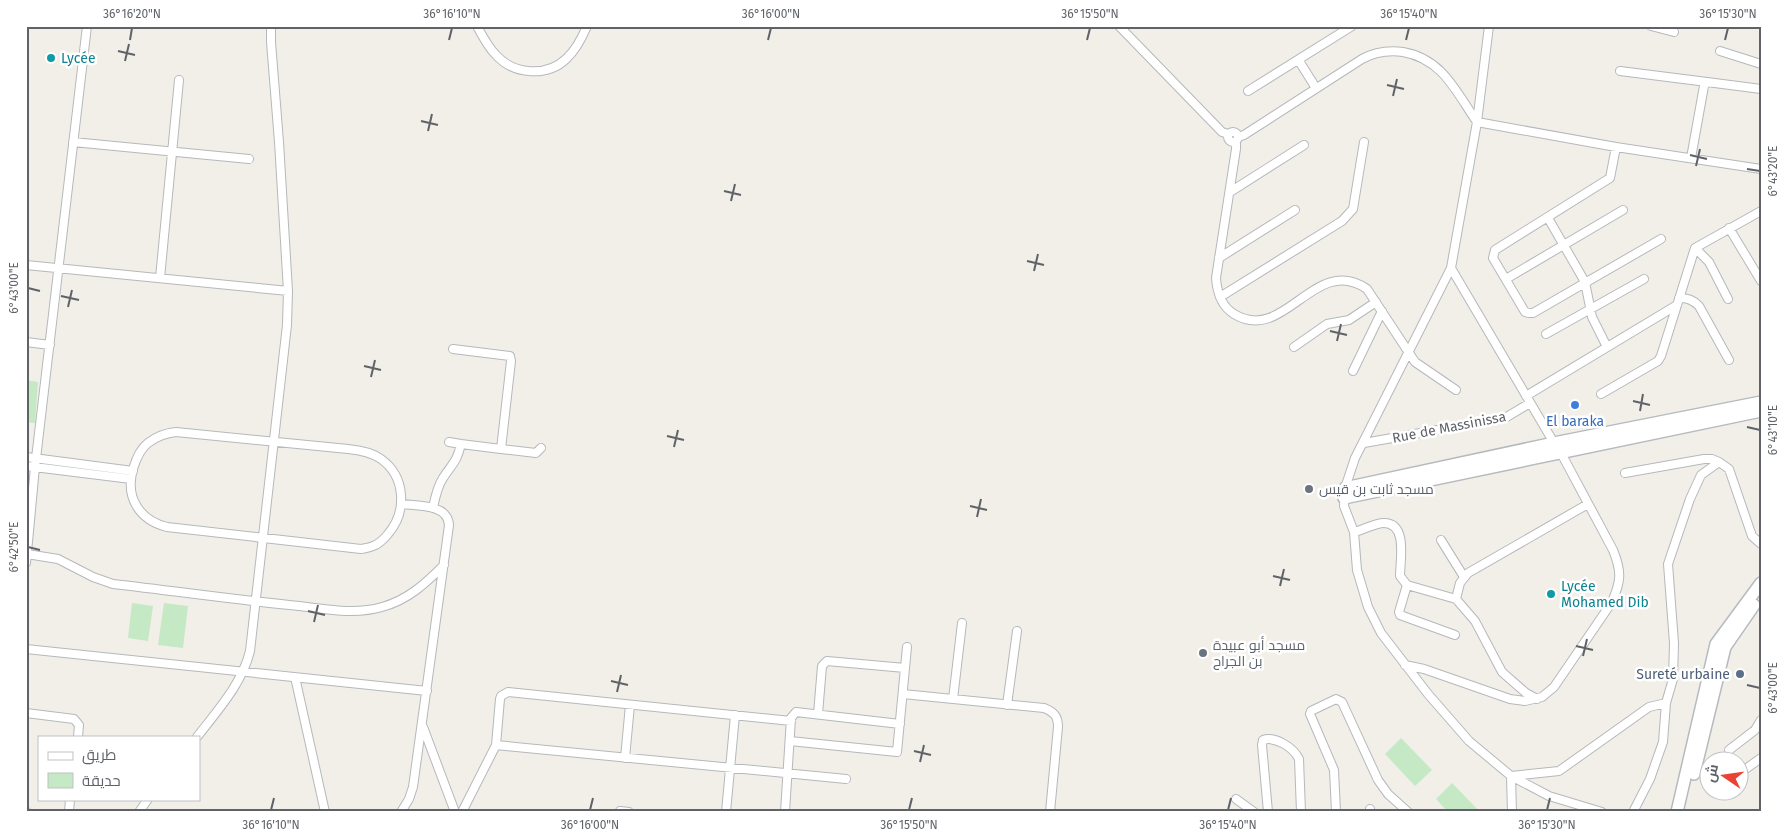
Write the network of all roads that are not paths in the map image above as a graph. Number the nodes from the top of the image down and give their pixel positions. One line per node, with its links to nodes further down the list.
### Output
1 (87, 26): 21 (street)
2 (271, 26): 47 (street)
3 (477, 26): 4 (street)
4 (587, 26)
5 (1119, 26): 20 (street)
6 (1352, 26): 11 (street)
7 (1489, 26): 19 (street)
8 (1651, 26): 9 (street)
9 (1674, 32)
10 (1720, 51): 12 (street)
11 (1298, 61): 16 (street); 18 (street)
12 (1761, 64)
13 (1620, 71): 15 (street)
14 (179, 80): 25 (street)
15 (1708, 82): 17 (street); 27 (street)
16 (1316, 88): 19 (street); 20 (street)
17 (1761, 89)
18 (1248, 91)
19 (1477, 122): 24 (street); 41 (street)
20 (1237, 139): 29 (street)
21 (73, 142): 25 (street); 40 (street)
22 (1364, 142): 48 (street)
23 (1304, 145): 29 (street)
24 (1616, 147): 27 (street); 33 (street)
25 (172, 152): 26 (street); 42 (street)
26 (249, 158)
27 (1691, 158): 28 (street)
28 (1761, 169)
29 (1230, 192): 38 (street)
30 (1295, 210): 38 (street)
31 (1623, 210): 36 (street)
32 (1761, 211): 34 (street)
33 (1548, 218): 36 (street); 43 (street)
34 (1729, 228): 37 (street); 45 (street)
35 (1661, 238): 46 (street)
36 (1564, 245): 43 (street); 46 (street)
37 (1695, 248): 49 (street); 51 (street)
38 (1219, 258): 48 (street)
39 (26, 265): 40 (street)
40 (58, 268): 42 (street); 56 (street)
41 (1451, 268): 60 (street); 65 (street)
42 (160, 278): 47 (street)
43 (1506, 279): 46 (street)
44 (1644, 279): 53 (street)
45 (1761, 280)
46 (1586, 282): 53 (street)
47 (288, 291): 68 (street)
48 (1220, 297): 50 (street)
49 (1728, 299)
50 (1376, 302): 52 (street); 57 (street)
51 (1678, 302): 58 (street, Rue de Massinissa); 61 (street); 64 (street)
52 (1382, 311): 60 (street); 62 (street)
53 (1590, 311): 54 (street); 58 (street)
54 (1546, 334)
55 (26, 342): 56 (street)
56 (50, 345): 77 (street)
57 (1294, 347)
58 (1607, 347): 65 (street, Rue de Massinissa)
59 (453, 349): 73 (street)
60 (1408, 354): 63 (street); 70 (street)
61 (1729, 360)
62 (1353, 371)
63 (1456, 390)
64 (1601, 394)
65 (1528, 399): 70 (street, Rue de Massinissa); 71 (street)
66 (1761, 402): 71 (main road)
67 (1761, 411): 75 (main road)
68 (273, 440): 81 (street); 85 (street); 89 (street)
69 (449, 442): 72 (street)
70 (1364, 443): 84 (street)
71 (1554, 443): 75 (street); 84 (main road)
72 (461, 444): 73 (street); 87 (street)
73 (501, 448): 74 (street)
74 (541, 448)
75 (1561, 454): 84 (main road); 86 (street)
76 (26, 457): 77 (street)
77 (36, 458): 80 (street); 81 (street)
78 (1719, 462): 82 (street); 91 (street); 116 (street)
79 (26, 466): 80 (street)
80 (35, 467): 83 (street); 92 (street)
81 (133, 470): 83 (street)
82 (1625, 473)
83 (131, 479): 89 (street)
84 (1345, 493): 88 (street)
85 (402, 504): 87 (street); 89 (street)
86 (1588, 504): 95 (street); 115 (street)
87 (433, 508): 94 (street)
88 (1354, 532): 97 (street); 106 (street)
89 (263, 537): 100 (street)
90 (1442, 540): 95 (street)
91 (1761, 544)
92 (27, 554): 93 (street); 100 (street)
93 (26, 563)
94 (444, 564): 100 (street); 112 (street)
95 (1464, 577): 99 (street)
96 (1761, 583): 158 (main road)
97 (1407, 585): 99 (street); 103 (street)
98 (1761, 595): 159 (main road)
99 (1456, 599): 115 (street)
100 (256, 602): 109 (street)
101 (962, 623): 114 (street)
102 (1017, 631): 118 (street)
103 (1455, 635)
104 (907, 647): 107 (street)
105 (26, 648): 109 (street)
106 (1406, 665): 108 (street); 111 (street)
107 (905, 668): 113 (street); 120 (street)
108 (1424, 669): 111 (street); 115 (street)
109 (244, 671): 110 (street); 127 (street)
110 (295, 678): 112 (street); 142 (street)
111 (1419, 682): 136 (street)
112 (427, 691): 125 (street)
113 (903, 694): 114 (street); 124 (street)
114 (953, 699): 118 (street)
115 (1536, 699)
116 (1666, 703): 136 (street); 157 (street)
117 (630, 705): 121 (street); 129 (street); 131 (street)
118 (1007, 705): 149 (street)
119 (26, 713): 126 (street)
120 (818, 714): 123 (street); 124 (street)
121 (735, 715): 123 (street); 134 (street)
122 (1761, 720): 130 (street)
123 (791, 721): 128 (street)
124 (900, 724): 128 (street)
125 (422, 725): 143 (street); 144 (street)
126 (78, 736)
127 (198, 736)
128 (790, 741): 135 (street)
129 (496, 745): 131 (street); 145 (street)
130 (1729, 750)
131 (625, 758): 134 (street)
132 (1761, 758): 133 (street)
133 (1750, 766)
134 (730, 768): 135 (street); 147 (street)
135 (787, 773): 137 (street); 148 (street)
136 (1511, 776): 155 (street); 156 (street)
137 (846, 778)
138 (1236, 799): 150 (street)
139 (147, 800): 141 (street)
140 (620, 811): 146 (street)
141 (139, 812)
142 (325, 812)
143 (401, 812)
144 (455, 812)
145 (462, 812)
146 (629, 812)
147 (726, 812)
148 (785, 812)
149 (1050, 812)
150 (1254, 812)
151 (1268, 812): 152 (street)
152 (1301, 812)
153 (1336, 812): 154 (street)
154 (1408, 812)
155 (1512, 812)
156 (1602, 812)
157 (1633, 812)
158 (1677, 812)
159 (1684, 812)

